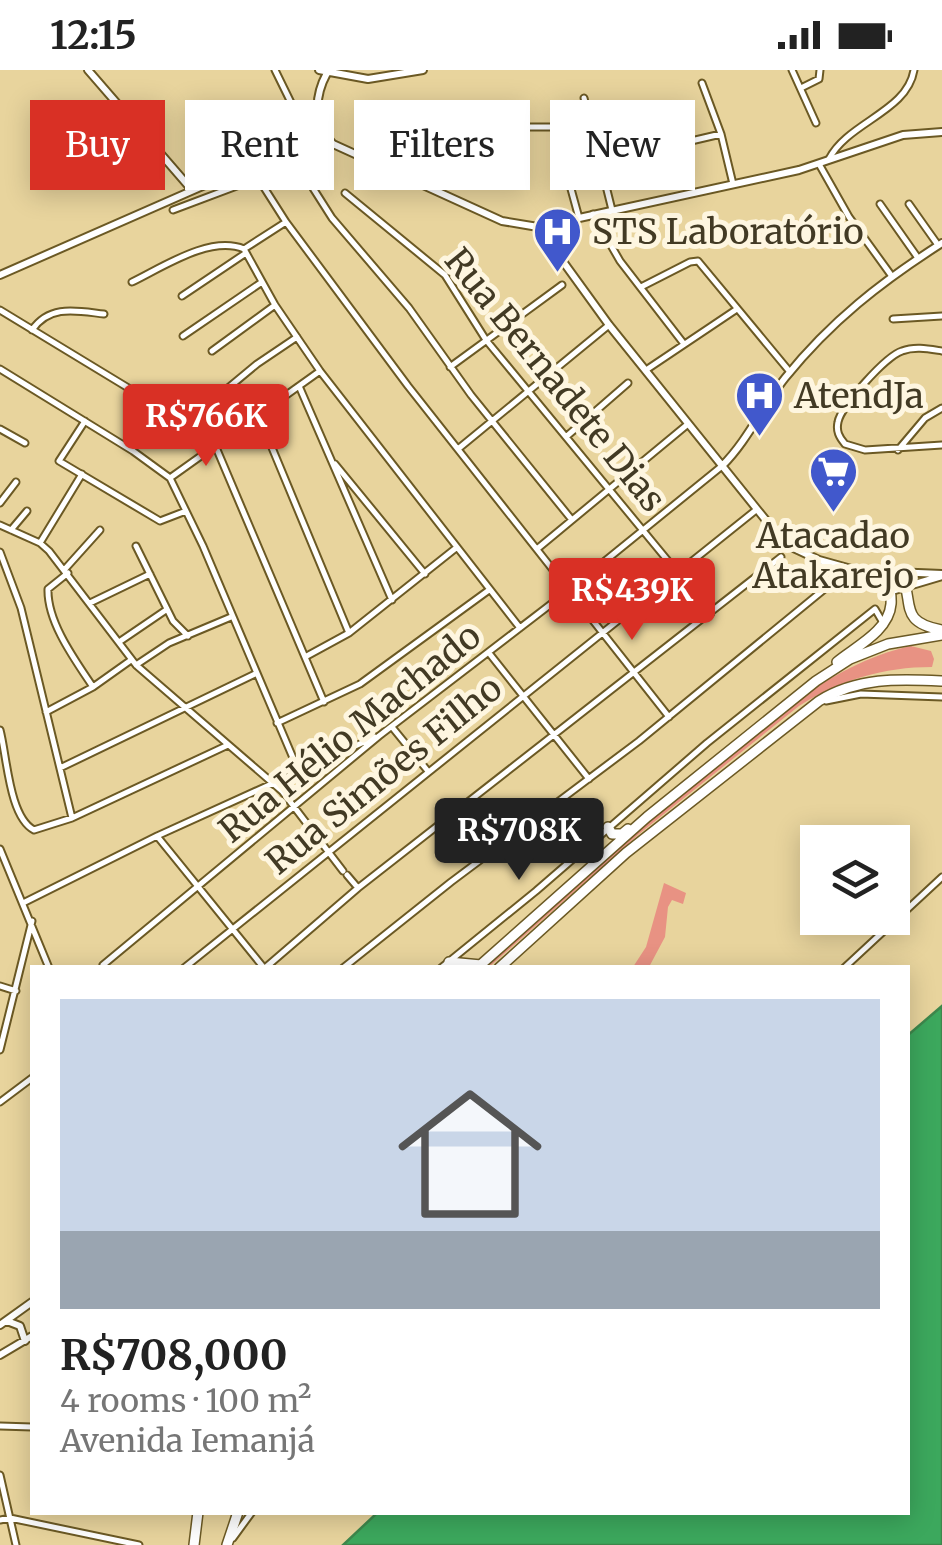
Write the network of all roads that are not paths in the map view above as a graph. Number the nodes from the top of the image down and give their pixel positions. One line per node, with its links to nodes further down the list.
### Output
1 (88, 70): 19 (street)
2 (423, 70): 7 (street)
3 (792, 70): 9 (street)
4 (820, 70): 9 (street)
5 (914, 70): 18 (street)
6 (277, 71): 10 (street)
7 (323, 72): 11 (street)
8 (702, 83): 15 (street)
9 (803, 87): 12 (street)
10 (290, 100)
11 (319, 100)
12 (816, 124)
13 (530, 126): 32 (street)
14 (942, 132): 18 (street)
15 (721, 134): 16 (street); 20 (street)
16 (695, 140)
17 (334, 144): 34 (street)
18 (823, 162): 20 (street); 39 (street)
19 (185, 182)
20 (733, 184): 30 (street)
21 (192, 190): 38 (street)
22 (226, 190): 29 (street)
23 (266, 190): 33 (street)
24 (312, 190): 59 (street)
25 (607, 190): 30 (street)
26 (345, 193): 55 (street, Rua Bernadete Dias)
27 (880, 204): 37 (street)
28 (909, 204): 35 (street)
29 (172, 210)
30 (612, 210): 31 (street)
31 (592, 214): 32 (street); 43 (street)
32 (579, 218): 34 (street)
33 (286, 222): 36 (street); 78 (street)
34 (538, 227): 51 (street)
35 (940, 244): 37 (street)
36 (245, 251): 40 (street); 41 (street); 44 (street)
37 (918, 258): 39 (street)
38 (0, 275)
39 (890, 275): 63 (street)
40 (132, 282)
41 (262, 282): 45 (street); 53 (street)
42 (562, 286): 55 (street)
43 (641, 288): 46 (street); 56 (street)
44 (182, 296)
45 (275, 304): 54 (street); 57 (street)
46 (736, 309): 56 (street); 63 (street)
47 (0, 310): 52 (street)
48 (104, 314): 52 (street)
49 (942, 316): 50 (street)
50 (893, 319)
51 (609, 325): 61 (street); 66 (street)
52 (32, 330): 71 (street)
53 (183, 336)
54 (297, 337): 62 (street); 71 (street)
55 (486, 340): 59 (street); 66 (street, Rua Bernadete Dias)
56 (684, 344): 61 (street)
57 (212, 351)
58 (942, 352): 79 (street)
59 (450, 367): 69 (street)
60 (0, 369): 70 (street)
61 (646, 370): 72 (street)
62 (320, 371): 65 (street); 97 (street)
63 (790, 372): 81 (street)
64 (628, 384): 74 (street)
65 (298, 386): 68 (street); 80 (street)
66 (528, 390): 69 (street); 74 (street, Rua Bernadete Dias)
67 (942, 408): 79 (street)
68 (258, 414): 76 (street); 122 (street)
69 (491, 421): 78 (street); 90 (street)
70 (85, 422): 82 (street); 83 (street)
71 (186, 422): 76 (street)
72 (688, 424): 81 (street); 85 (street)
73 (0, 429): 75 (street)
74 (567, 436): 85 (street, Rua Bernadete Dias)
75 (25, 443)
76 (216, 445): 83 (street); 126 (street)
77 (942, 445): 79 (street)
78 (458, 449): 98 (street)
79 (898, 450)
80 (330, 458): 107 (street); 113 (street)
81 (722, 466): 88 (street); 94 (street, Rua Hélio Machado)
82 (82, 474): 89 (street); 95 (street)
83 (170, 478): 89 (street)
84 (16, 482): 86 (street)
85 (610, 490): 90 (street); 94 (street, Rua Bernadete Dias)
86 (0, 503)
87 (26, 510): 92 (street)
88 (756, 510): 101 (street); 103 (street, Rua Simões Filho)
89 (186, 511): 117 (street)
90 (572, 520): 98 (street)
91 (0, 524): 92 (street)
92 (12, 530): 95 (street)
93 (100, 530): 102 (street)
94 (644, 531): 103 (street, Rua Bernadete Dias); 112 (street, Rua Hélio Machado)
95 (40, 543): 102 (street)
96 (136, 546): 106 (street)
97 (457, 548): 107 (street); 111 (street)
98 (537, 550): 112 (street)
99 (0, 552): 137 (street)
100 (781, 557): 116 (street)
101 (850, 568): 104 (street); 139 (street)
102 (66, 571): 114 (street); 132 (street)
103 (676, 571): 116 (street, Rua Bernadete Dias); 120 (street, Rua Simões Filho)
104 (859, 571): 105 (street); 109 (street)
105 (896, 572): 108 (street); 109 (main road); 110 (main road)
106 (150, 574): 114 (street); 115 (street)
107 (425, 574): 113 (street)
108 (942, 575): 110 (street)
109 (890, 588): 110 (street); 118 (main road)
110 (906, 589): 121 (main road)
111 (490, 590): 119 (street); 135 (street)
112 (568, 592): 119 (street, Rua Hélio Machado); 120 (street)
113 (392, 600): 122 (street)
114 (90, 602): 124 (street)
115 (166, 610): 123 (street); 124 (street)
116 (711, 613): 129 (street)
117 (232, 617): 123 (street); 128 (street)
118 (883, 624): 130 (main road); 156 (street)
119 (520, 628): 125 (street, Rua Hélio Machado)
120 (601, 633): 129 (street); 133 (street, Rua Simões Filho)
121 (942, 633): 130 (main road)
122 (348, 634): 126 (street)
123 (188, 636): 127 (street)
124 (119, 642): 127 (street)
125 (489, 653): 133 (street); 141 (street, Rua Hélio Machado)
126 (305, 657): 135 (street)
127 (133, 662): 132 (street); 136 (street)
128 (255, 674): 136 (street); 140 (street)
129 (634, 674): 139 (street); 144 (street)
130 (816, 680): 154 (main road)
131 (942, 680): 138 (main road)
132 (93, 687): 137 (street)
133 (523, 696): 144 (street); 147 (street, Rua Simões Filho)
134 (942, 696): 138 (street)
135 (324, 702): 140 (street)
136 (185, 708): 145 (street); 146 (street)
137 (46, 712): 146 (street)
138 (800, 714): 176 (main road)
139 (669, 717): 149 (street)
140 (277, 723): 148 (street)
141 (392, 727): 143 (street, Rua Hélio Machado); 147 (street)
142 (0, 730): 152 (street)
143 (379, 736): 148 (street); 153 (street, Rua Hélio Machado)
144 (555, 736): 149 (street); 164 (street)
145 (228, 744): 150 (street); 155 (street)
146 (60, 768): 155 (street)
147 (428, 770): 159 (street, Rua Simões Filho)
148 (298, 772): 150 (street)
149 (588, 780): 174 (street)
150 (275, 784): 153 (street); 157 (street)
151 (0, 788): 152 (street)
152 (12, 788): 155 (street)
153 (294, 806): 159 (street); 163 (street, Rua Hélio Machado)
154 (647, 817): 156 (main road); 175 (main road)
155 (72, 818)
156 (608, 827): 168 (street)
157 (157, 836): 163 (street); 165 (street)
158 (0, 849): 160 (street)
159 (327, 852): 164 (street); 167 (street, Rua Simões Filho)
160 (12, 873): 161 (street); 165 (street)
161 (2, 876)
162 (942, 877): 177 (street)
163 (198, 888): 167 (street); 170 (street, Rua Hélio Machado)
164 (358, 888): 173 (street)
165 (25, 902): 166 (street)
166 (32, 921): 169 (street); 179 (street)
167 (233, 930): 171 (street, Rua Simões Filho); 172 (street)
168 (444, 964)
169 (48, 965)
170 (105, 965)
171 (188, 965)
172 (262, 965)
173 (268, 965)
174 (347, 965)
175 (480, 965)
176 (502, 965)
177 (847, 965)
178 (0, 986): 179 (street)
179 (16, 991): 180 (street)
180 (0, 1050)
181 (30, 1080): 182 (street)
182 (0, 1102)
183 (30, 1303): 184 (street)
184 (4, 1323): 186 (street)
185 (30, 1338): 186 (street)
186 (25, 1342): 187 (street)
187 (0, 1355)
188 (0, 1426): 189 (street)
189 (30, 1427)
190 (0, 1474): 194 (street)
191 (198, 1515): 199 (main road)
192 (237, 1515): 196 (main road)
193 (250, 1515): 196 (street)
194 (10, 1518): 195 (street); 197 (street); 198 (street)
195 (0, 1520)
196 (229, 1543)
197 (16, 1545)
198 (139, 1545)
199 (194, 1545)

